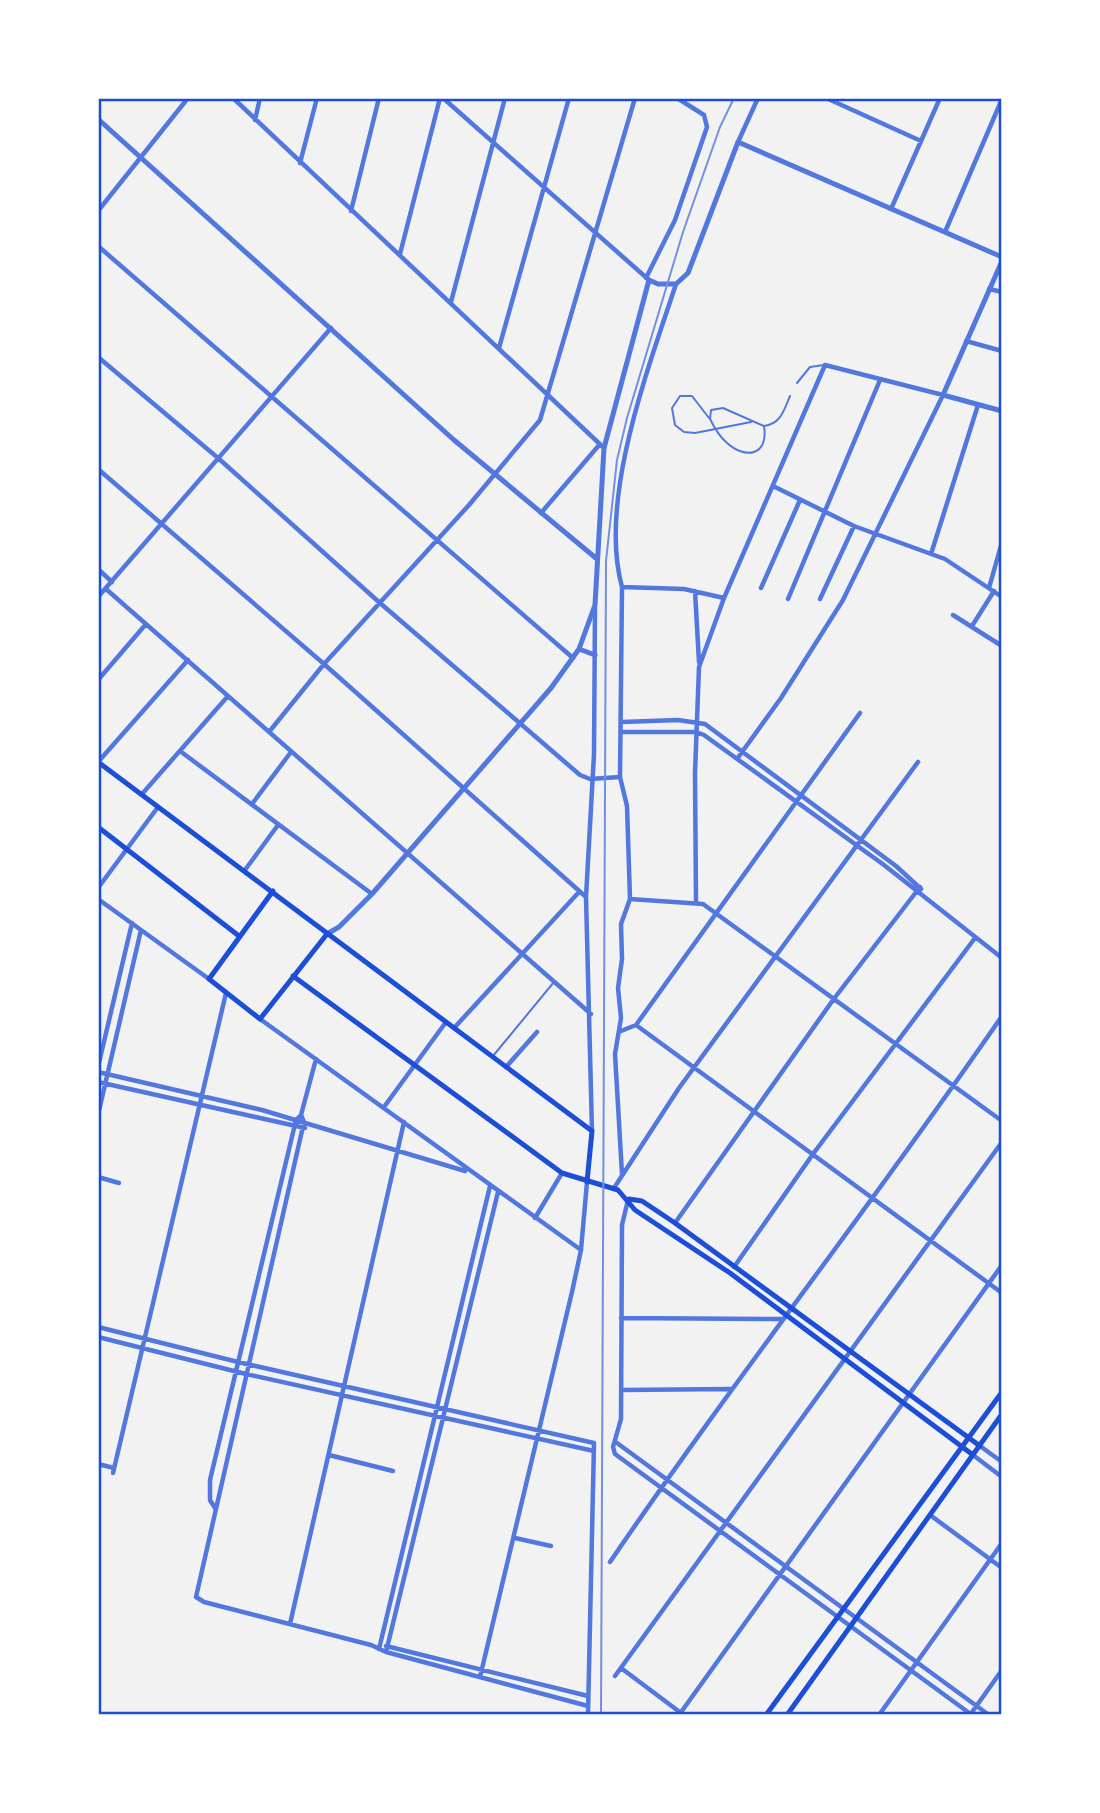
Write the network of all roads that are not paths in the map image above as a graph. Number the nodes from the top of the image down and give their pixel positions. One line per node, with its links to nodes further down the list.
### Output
1 (188, 98): 20 (street)
2 (233, 98): 16 (street)
3 (260, 98): 16 (street)
4 (317, 98): 21 (street)
5 (379, 98): 25 (street)
6 (441, 98): 17 (street); 29 (street)
7 (505, 98): 17 (street)
8 (569, 98): 22 (street)
9 (635, 98): 26 (street)
10 (677, 98): 31 (street)
11 (758, 98): 19 (street)
12 (826, 98): 18 (street)
13 (940, 98): 18 (street)
14 (1002, 99): 27 (street)
15 (98, 120): 20 (street)
16 (255, 120): 21 (street)
17 (492, 141): 22 (street); 35 (street)
18 (921, 141): 23 (street)
19 (738, 142): 23 (street); 32 (street)
20 (143, 158): 24 (street); 36 (street)
21 (300, 163): 25 (street)
22 (543, 187): 26 (street); 38 (street)
23 (891, 209): 27 (street)
24 (98, 211)
25 (351, 211): 29 (street)
26 (594, 231): 31 (street); 47 (street)
27 (945, 232): 30 (street)
28 (98, 246): 45 (street)
29 (400, 254): 35 (street)
30 (1002, 259): 33 (street)
31 (648, 279): 32 (street); 54 (street)
32 (676, 284): 71 (street)
33 (989, 289): 34 (street); 37 (street)
34 (1002, 292)
35 (451, 303): 38 (street)
36 (331, 328): 45 (street); 57 (street)
37 (966, 341): 39 (street); 44 (street)
38 (499, 348): 47 (street)
39 (1002, 351)
40 (98, 357): 55 (street)
41 (825, 365): 42 (street); 43 (lane); 58 (street)
42 (880, 380): 44 (street); 61 (street)
43 (797, 383)
44 (943, 395): 48 (street); 64 (street)
45 (271, 396): 55 (street); 65 (street)
46 (790, 396): 52 (lane)
47 (547, 397): 54 (street); 57 (street)
48 (978, 405): 49 (street); 67 (street)
49 (1002, 411)
50 (710, 419): 51 (lane); 53 (lane); 53 (lane)
51 (754, 422): 52 (lane); 53 (lane)
52 (764, 426): 53 (lane)
53 (716, 430)
54 (602, 446): 60 (street); 68 (street)
55 (218, 458): 62 (street); 81 (street)
56 (98, 469): 62 (street)
57 (494, 475): 60 (street); 65 (street)
58 (773, 486): 59 (street); 78 (street)
59 (800, 500): 61 (street); 72 (street)
60 (541, 513): 68 (street)
61 (823, 513): 63 (street); 79 (street)
62 (162, 524): 70 (street); 91 (street)
63 (854, 526): 64 (street); 80 (street)
64 (877, 535): 67 (street); 104 (street)
65 (438, 541): 81 (street); 90 (street)
66 (1002, 542): 74 (street)
67 (931, 554): 74 (street)
68 (597, 559): 82 (street)
69 (98, 569): 70 (street)
70 (112, 582): 73 (street)
71 (622, 587): 75 (street); 97 (street)
72 (761, 588)
73 (106, 589): 76 (street); 84 (street)
74 (991, 590): 77 (street); 85 (street)
75 (695, 591): 78 (street); 92 (street)
76 (98, 597)
77 (1002, 597)
78 (724, 598): 92 (street)
79 (788, 599)
80 (820, 599)
81 (380, 603): 91 (street); 98 (street)
82 (595, 605): 87 (street); 88 (street)
83 (953, 615): 85 (street)
84 (146, 624): 89 (street); 93 (street)
85 (972, 626): 86 (street)
86 (1002, 646)
87 (579, 649): 88 (street); 90 (street)
88 (595, 655): 109 (street)
89 (188, 660): 94 (street); 106 (street)
90 (574, 660): 98 (street)
91 (324, 664): 101 (street); 110 (street)
92 (699, 667): 96 (street)
93 (98, 680)
94 (228, 696): 101 (street); 102 (street)
95 (860, 713): 112 (street)
96 (696, 721): 97 (street); 100 (street); 104 (street)
97 (622, 722): 99 (street)
98 (520, 723): 109 (street); 110 (street)
99 (622, 732): 100 (street); 108 (street)
100 (696, 732): 105 (street); 130 (street)
101 (269, 733): 103 (street)
102 (180, 751): 111 (street); 114 (street)
103 (291, 752): 114 (street); 120 (street)
104 (743, 752): 105 (street); 112 (street)
105 (737, 759): 113 (street)
106 (98, 762): 111 (main road)
107 (918, 762): 118 (street)
108 (620, 776): 109 (street); 129 (street)
109 (590, 779): 127 (street)
110 (465, 789): 120 (street); 125 (street)
111 (142, 794): 115 (main road)
112 (799, 797): 113 (street); 118 (street)
113 (795, 803): 118 (street); 131 (street)
114 (252, 804): 116 (street)
115 (159, 806): 119 (street); 121 (main road)
116 (278, 825): 121 (street); 126 (street)
117 (98, 827): 119 (main road)
118 (856, 843): 123 (street); 138 (street)
119 (127, 848): 122 (street); 135 (main road)
120 (406, 855): 126 (street); 137 (street)
121 (245, 870): 124 (main road)
122 (98, 888)
123 (919, 889): 136 (street); 144 (street)
124 (273, 891): 134 (main road); 135 (main road)
125 (579, 892): 127 (street); 137 (street)
126 (372, 894): 134 (street)
127 (586, 897): 145 (street)
128 (98, 899): 132 (street)
129 (630, 899): 130 (street); 151 (street)
130 (696, 901): 131 (street)
131 (718, 915): 138 (street); 149 (street)
132 (132, 923): 133 (street); 159 (street)
133 (141, 930): 141 (street); 160 (street)
134 (327, 934): 140 (main road); 148 (main road)
135 (239, 936): 141 (main road)
136 (975, 938): 139 (street); 153 (street)
137 (523, 954): 142 (street); 150 (street)
138 (775, 957): 144 (street); 158 (street)
139 (1002, 958)
140 (293, 976): 147 (main road); 156 (main road)
141 (208, 979): 143 (main road)
142 (554, 982): 145 (street); 154 (lane)
143 (226, 993): 147 (main road); 164 (street)
144 (833, 1000): 153 (street); 167 (street)
145 (591, 1014): 174 (street)
146 (1002, 1016): 163 (street)
147 (260, 1019): 155 (street)
148 (446, 1022): 150 (main road); 156 (street)
149 (636, 1025): 151 (street); 158 (street)
150 (454, 1028): 154 (main road)
151 (621, 1031): 180 (street)
152 (537, 1032): 157 (street)
153 (894, 1044): 163 (street); 177 (street)
154 (492, 1057): 157 (main road)
155 (316, 1059): 166 (street); 169 (street)
156 (414, 1065): 166 (street); 179 (main road)
157 (506, 1067): 174 (main road)
158 (693, 1069): 167 (street); 180 (street)
159 (98, 1070): 160 (street)
160 (107, 1075): 162 (street); 164 (street)
161 (98, 1082): 162 (street)
162 (105, 1084): 165 (street); 168 (street)
163 (954, 1086): 170 (street); 187 (street)
164 (200, 1096): 165 (street); 172 (street)
165 (198, 1105): 172 (street); 205 (street)
166 (384, 1107): 171 (street)
167 (754, 1112): 177 (street); 190 (street)
168 (98, 1115)
169 (301, 1115): 172 (street); 173 (street)
170 (1002, 1121)
171 (404, 1122): 176 (street); 178 (street)
172 (296, 1124): 173 (street); 193 (street)
173 (305, 1126): 176 (street); 194 (street)
174 (592, 1130): 182 (main road)
175 (1002, 1142): 191 (street)
176 (396, 1151): 178 (street); 213 (street)
177 (813, 1154): 187 (street); 196 (street)
178 (469, 1172): 184 (street)
179 (562, 1173): 182 (main road); 189 (street)
180 (622, 1174): 185 (street)
181 (98, 1177): 183 (street)
182 (587, 1182): 185 (main road); 192 (street)
183 (119, 1183)
184 (490, 1186): 186 (street); 220 (street)
185 (614, 1188): 188 (main road)
186 (498, 1192): 189 (street); 221 (street)
187 (871, 1198): 191 (street); 200 (street)
188 (629, 1199): 190 (main road); 197 (main road); 202 (street)
189 (535, 1218): 192 (street)
190 (676, 1223): 196 (main road)
191 (929, 1241): 198 (street); 207 (street)
192 (581, 1250): 225 (street)
193 (264, 1253): 194 (street); 209 (street)
194 (274, 1255): 210 (street)
195 (1002, 1265): 198 (street)
196 (735, 1266): 197 (street); 200 (main road)
197 (730, 1273): 201 (main road)
198 (988, 1283): 199 (street); 218 (street)
199 (1002, 1293)
200 (790, 1307): 201 (street); 207 (main road)
201 (783, 1317): 202 (street); 208 (main road); 214 (street)
202 (621, 1318): 215 (street)
203 (98, 1326): 205 (street)
204 (98, 1337): 206 (street)
205 (144, 1337): 206 (street); 209 (street)
206 (142, 1347): 211 (street); 235 (street)
207 (850, 1352): 208 (street); 218 (main road)
208 (847, 1358): 219 (main road); 242 (street)
209 (238, 1362): 210 (street); 211 (street)
210 (249, 1364): 212 (street); 213 (street)
211 (236, 1371): 212 (street); 240 (street)
212 (246, 1374): 217 (street); 240 (street)
213 (345, 1386): 217 (street); 220 (street)
214 (731, 1389): 215 (street); 238 (street)
215 (621, 1390): 228 (street)
216 (1002, 1392): 226 (main road)
217 (343, 1394): 223 (street); 232 (street)
218 (911, 1395): 219 (street); 226 (main road)
219 (905, 1403): 229 (main road); 249 (street)
220 (437, 1406): 221 (street); 223 (street)
221 (446, 1408): 224 (street); 225 (street)
222 (1002, 1414): 230 (main road)
223 (435, 1416): 224 (street); 257 (street)
224 (443, 1418): 227 (street); 258 (street)
225 (540, 1432): 227 (street); 231 (street)
226 (968, 1437): 229 (main road); 230 (main road)
227 (539, 1440): 231 (street); 244 (street)
228 (617, 1443): 238 (street); 239 (street)
229 (962, 1446): 233 (main road); 252 (main road)
230 (980, 1446): 233 (main road); 234 (street)
231 (594, 1451): 266 (street)
232 (329, 1455): 236 (street); 255 (street)
233 (973, 1455): 237 (street); 241 (main road)
234 (1002, 1462)
235 (98, 1464)
236 (393, 1471)
237 (1002, 1477)
238 (667, 1481): 239 (street); 242 (street)
239 (663, 1487): 243 (street); 248 (street)
240 (215, 1508): 255 (street)
241 (930, 1515): 247 (street); 254 (main road)
242 (724, 1523): 243 (street); 249 (street)
243 (719, 1530): 251 (street); 261 (street)
244 (515, 1538): 246 (street); 260 (street)
245 (1002, 1544): 247 (street)
246 (551, 1546)
247 (990, 1560): 250 (street); 259 (street)
248 (610, 1562)
249 (785, 1565): 251 (street); 252 (street)
250 (1002, 1568)
251 (779, 1573): 253 (street); 269 (street)
252 (842, 1609): 253 (main road); 254 (street)
253 (837, 1616): 256 (street); 271 (main road)
254 (857, 1620): 256 (main road); 259 (street)
255 (290, 1624): 257 (street)
256 (851, 1627): 262 (street); 272 (main road)
257 (380, 1647): 258 (street)
258 (387, 1649): 260 (street); 265 (street)
259 (918, 1662): 262 (street); 268 (street)
260 (483, 1668): 265 (street); 266 (street)
261 (621, 1668): 264 (street); 269 (street)
262 (913, 1670): 273 (street); 274 (street)
263 (1002, 1670): 268 (street)
264 (615, 1676)
265 (480, 1677): 267 (street)
266 (588, 1696): 267 (street)
267 (588, 1706): 270 (street)
268 (977, 1706): 274 (street); 275 (street)
269 (680, 1714)
270 (588, 1715)
271 (766, 1715)
272 (787, 1715)
273 (879, 1715)
274 (971, 1715)
275 (989, 1715)

